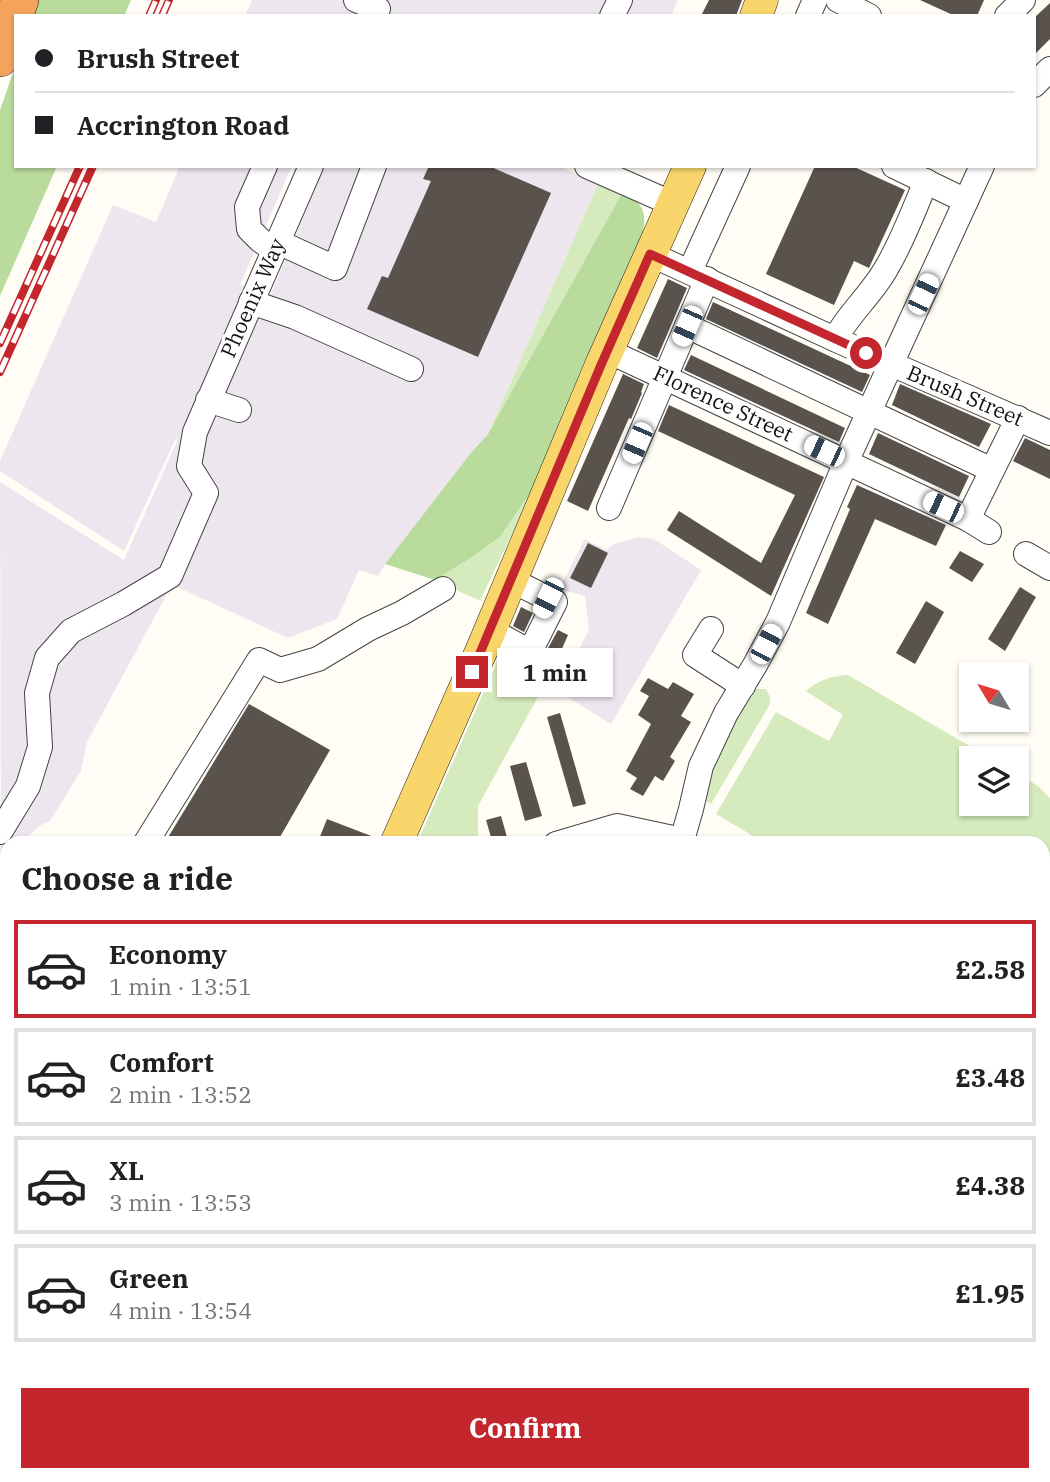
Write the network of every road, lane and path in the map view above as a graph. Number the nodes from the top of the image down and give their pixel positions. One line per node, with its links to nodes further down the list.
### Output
1 (838, 0): 3 (street)
2 (1023, 0): 4 (street)
3 (865, 14)
4 (1009, 14)
5 (14, 17): 6 (highway)
6 (0, 58)
7 (1050, 69): 8 (street)
8 (1036, 83)
9 (264, 168): 19 (street)
10 (310, 168): 19 (street, Phoenix Way)
11 (373, 168): 19 (street)
12 (592, 168): 18 (street)
13 (689, 168): 18 (main road)
14 (737, 168): 21 (street)
15 (981, 168): 17 (street)
16 (911, 172): 17 (street); 24 (street)
17 (966, 201): 26 (street)
18 (673, 204): 20 (main road)
19 (276, 246): 22 (street, Phoenix Way)
20 (650, 254): 21 (street, Brush Street); 25 (main road)
21 (699, 275): 23 (street); 24 (street, Brush Street)
22 (251, 302): 27 (street); 29 (street, Phoenix Way)
23 (687, 326): 28 (street); 31 (street)
24 (835, 339): 26 (street, Brush Street)
25 (608, 351): 28 (street, Florence Street); 41 (main road)
26 (891, 364): 31 (street); 32 (street, Brush Street)
27 (411, 369)
28 (664, 377): 34 (street, Florence Street); 36 (street)
29 (208, 400): 30 (street); 46 (street, Phoenix Way)
30 (239, 410)
31 (869, 413): 34 (street); 35 (street)
32 (1018, 418): 33 (street, Brush Street); 35 (street)
33 (1050, 433)
34 (846, 462): 37 (street, Florence Street); 45 (street)
35 (992, 470): 37 (street)
36 (609, 508)
37 (968, 519): 38 (street, Florence Street)
38 (989, 532)
39 (1026, 554): 40 (street)
40 (1050, 568)
41 (511, 580): 44 (main road); 44 (street)
42 (443, 589): 47 (street)
43 (711, 628): 45 (street)
44 (510, 641): 48 (main road)
45 (743, 686): 51 (street)
46 (0, 832)
47 (150, 836)
48 (400, 836)
49 (583, 836): 50 (street)
50 (657, 836)
51 (683, 836)

